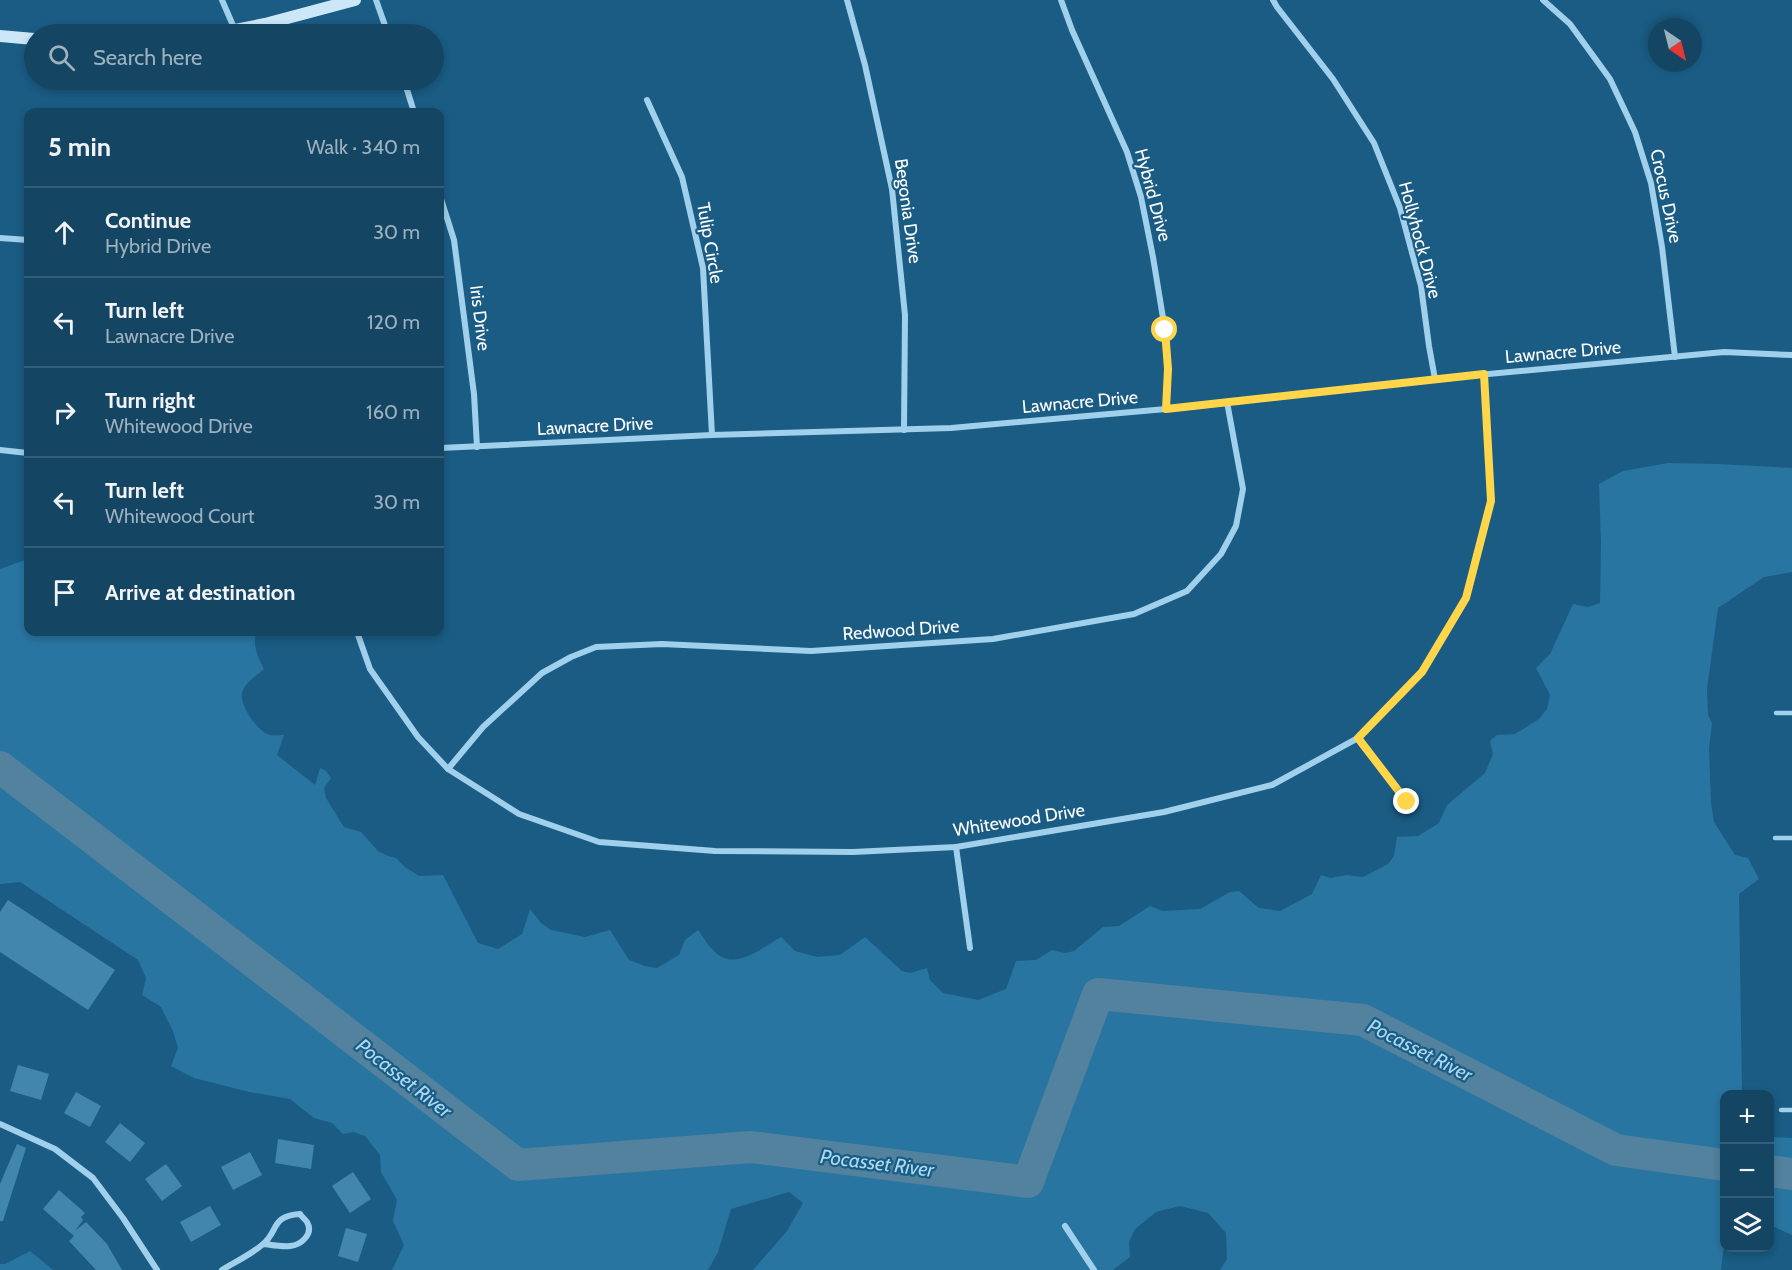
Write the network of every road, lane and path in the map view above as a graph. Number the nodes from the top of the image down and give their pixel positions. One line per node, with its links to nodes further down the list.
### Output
1 (222, 0): 8 (street)
2 (355, 0): 9 (street)
3 (376, 0): 10 (street)
4 (847, 0): 25 (street, Begonia Drive)
5 (1061, 0): 24 (street, Hybrid Drive)
6 (1273, 0): 22 (street, Hollyhock Drive)
7 (1543, 0): 20 (street, Crocus Drive)
8 (232, 24)
9 (259, 24)
10 (384, 24)
11 (0, 36): 12 (street)
12 (24, 38)
13 (407, 90): 15 (street)
14 (647, 100): 26 (street, Tulip Circle)
15 (413, 108)
16 (444, 209): 27 (street, Iris Drive)
17 (0, 238): 18 (street)
18 (24, 240)
19 (1792, 355): 20 (street, Lawnacre Drive)
20 (1675, 357): 21 (street, Lawnacre Drive)
21 (1484, 374): 22 (street, Lawnacre Drive); 34 (street, Whitewood Drive)
22 (1436, 379): 23 (street, Lawnacre Drive)
23 (1227, 402): 24 (street, Lawnacre Drive); 35 (street, Redwood Drive)
24 (1166, 409): 25 (street, Lawnacre Drive)
25 (904, 430): 26 (street, Lawnacre Drive)
26 (712, 435): 27 (street, Lawnacre Drive)
27 (477, 447): 28 (street, Lawnacre Drive)
28 (444, 448)
29 (0, 450): 30 (street)
30 (24, 453)
31 (358, 636): 35 (street, Whitewood Drive)
32 (1792, 712): 33 (lane)
33 (1776, 713)
34 (1358, 738): 36 (street); 39 (street, Whitewood Drive)
35 (448, 769): 39 (street, Whitewood Drive)
36 (1407, 802)
37 (1775, 838): 38 (lane)
38 (1792, 838)
39 (957, 847): 40 (street)
40 (970, 948)
41 (1781, 1110): 42 (lane)
42 (1792, 1110)
43 (0, 1124): 46 (street)
44 (1065, 1226): 48 (street)
45 (264, 1244): 45 (street); 47 (street)
46 (157, 1270)
47 (222, 1270)
48 (1094, 1270)

